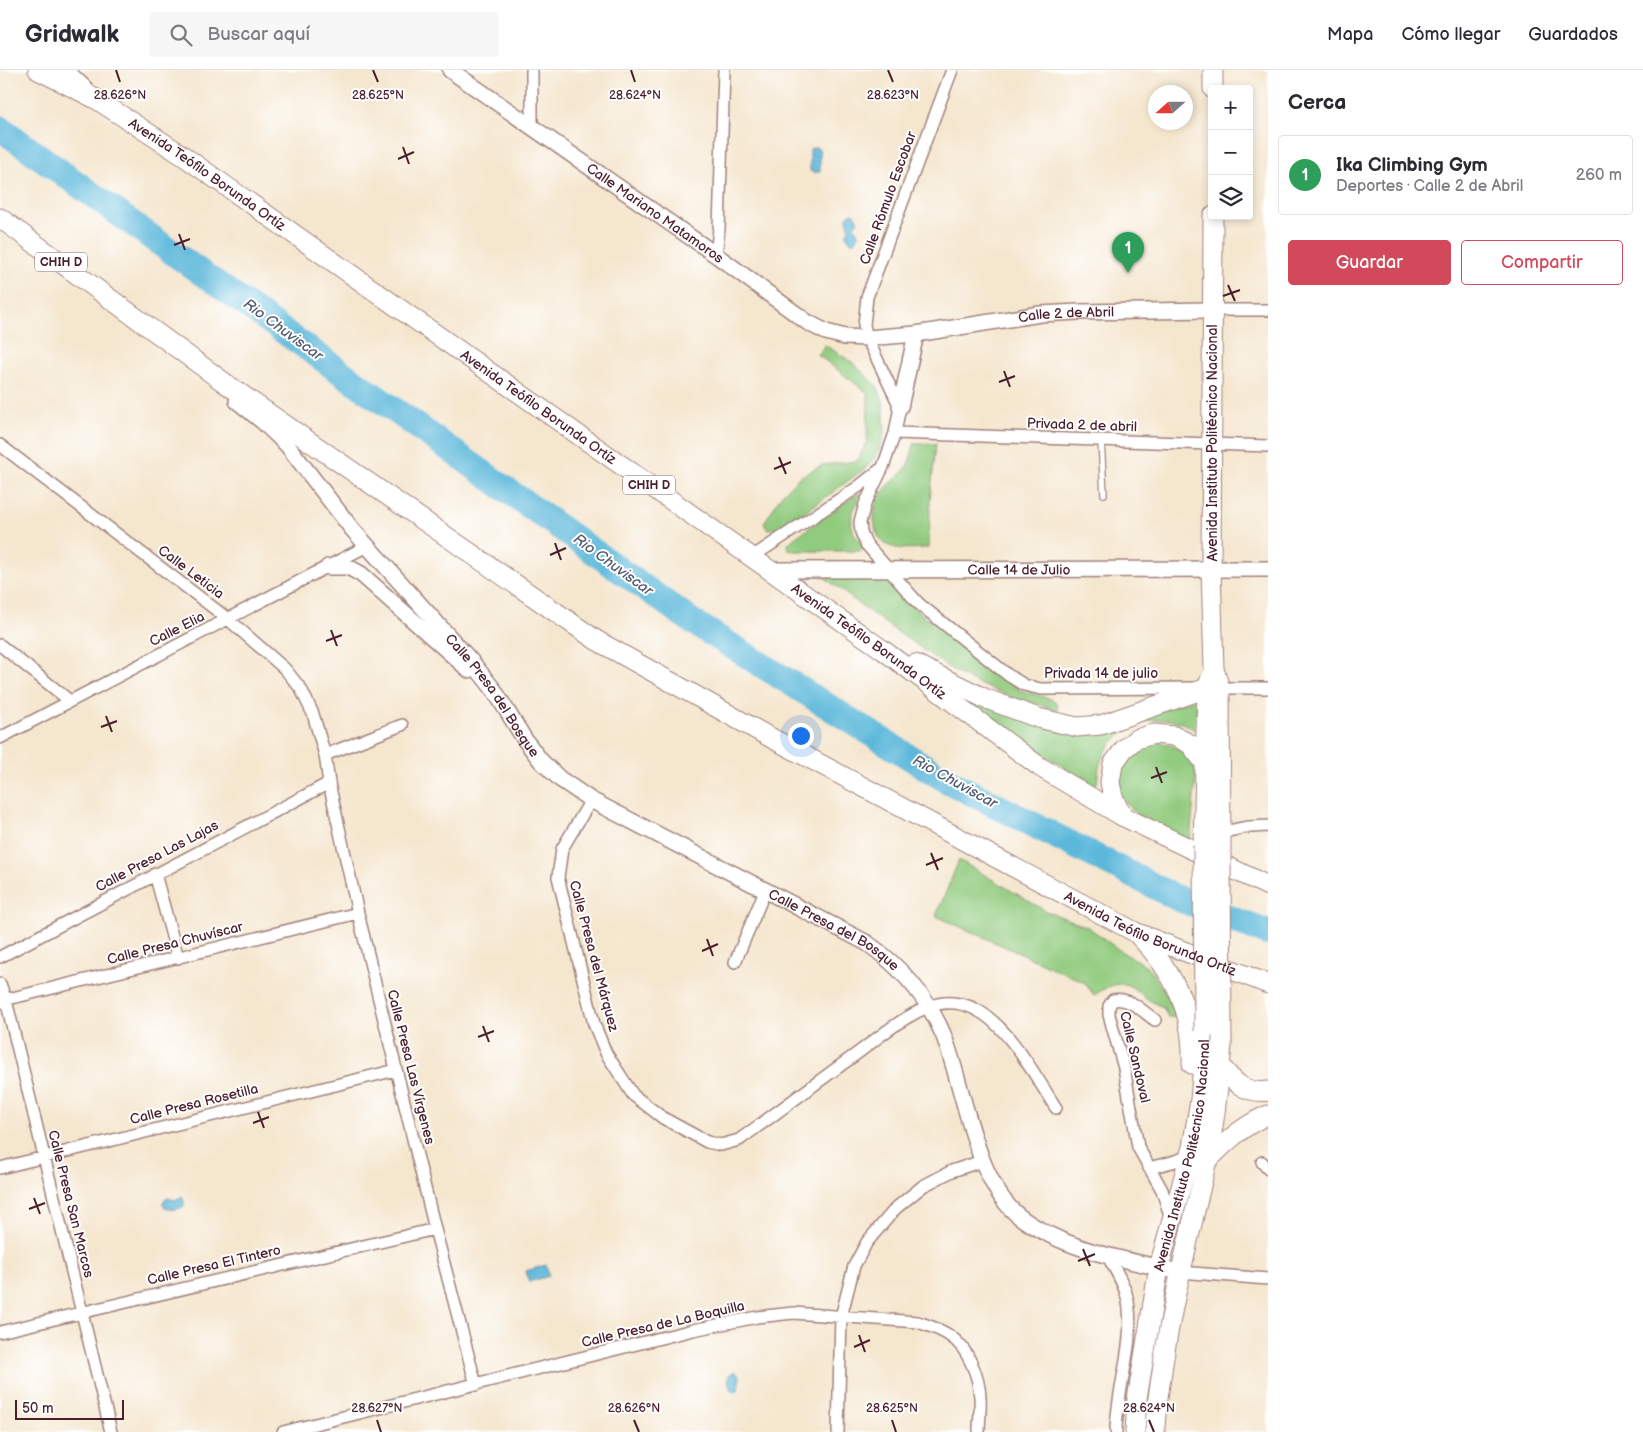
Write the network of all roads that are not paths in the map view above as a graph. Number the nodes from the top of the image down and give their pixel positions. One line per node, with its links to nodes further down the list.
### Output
1 (65, 70): 9 (main road)
2 (450, 70): 10 (street, Calle Mariano Matamoros)
3 (532, 70): 10 (street)
4 (724, 70): 13 (street)
5 (952, 70): 18 (street, Calle Rómulo Escobar)
6 (1213, 70): 8 (main road)
7 (42, 71): 9 (main road, Avenida Teófilo Borunda Ortíz / CHIH D)
8 (1213, 85)
9 (96, 99): 28 (main road, Avenida Teófilo Borunda Ortíz / CHIH D)
10 (532, 125): 13 (street, Calle Mariano Matamoros)
11 (0, 218): 14 (main road, CHIH D)
12 (1212, 220): 15 (main road, Avenida Instituto Politécnico Nacional)
13 (716, 255): 18 (street, Calle Mariano Matamoros)
14 (122, 306): 27 (street, Calle Presa del Bosque); 54 (main road, Avenida Teófilo Borunda Ortíz / CHIH D)
15 (1212, 310): 16 (street, Calle 2 de Abril); 17 (street, Calle 2 de Abril); 22 (main road, Avenida Instituto Politécnico Nacional)
16 (1268, 310)
17 (916, 334): 18 (street, Calle 2 de Abril); 19 (street)
18 (867, 338): 19 (street)
19 (900, 407): 20 (street)
20 (895, 433): 21 (street, Privada 2 de abril); 25 (street)
21 (1101, 441): 22 (street, Privada 2 de abril); 26 (lane, Privada 2 de abril)
22 (1212, 444): 24 (street, Privada 2 de abril); 31 (main road, Avenida Instituto Politécnico Nacional)
23 (0, 445): 34 (street, Calle Leticia)
24 (1268, 446)
25 (883, 467): 28 (street); 30 (street)
26 (1104, 494)
27 (367, 546): 29 (street, Calle Elia); 39 (street, Calle Presa del Bosque)
28 (752, 557): 33 (main road, Avenida Teófilo Borunda Ortíz / CHIH D)
29 (328, 567): 34 (street, Calle Elia); 39 (street)
30 (890, 568): 31 (street, Calle 14 de Julio); 33 (street, Calle 14 de Julio); 37 (street, Privada 14 de julio)
31 (1211, 569): 32 (street, Calle 14 de Julio); 37 (main road, Avenida Instituto Politécnico Nacional)
32 (1268, 569)
33 (770, 570): 36 (main road, Avenida Teófilo Borunda Ortíz / CHIH D)
34 (228, 619): 40 (street, Calle Elia); 43 (street, Calle Leticia)
35 (0, 645): 40 (street)
36 (883, 650): 37 (main road); 47 (main road, Avenida Teófilo Borunda Ortíz / CHIH D)
37 (1214, 688): 38 (street, Privada 14 de julio); 44 (main road, Avenida Instituto Politécnico Nacional); 49 (main road, Avenida Instituto Politécnico Nacional)
38 (1268, 688)
39 (494, 690): 46 (street, Calle Presa del Bosque)
40 (70, 701): 42 (street, Calle Elia)
41 (402, 724): 43 (street)
42 (0, 738)
43 (325, 754): 45 (street, Calle Presa Las Vírgenes)
44 (1204, 762): 47 (main road); 49 (main road, Avenida Instituto Politécnico Nacional)
45 (329, 783): 50 (street, Calle Presa Las Lajas); 53 (street, Calle Presa Las Vírgenes)
46 (592, 800): 52 (street, Calle Presa del Bosque); 61 (street, Calle Presa del Márquez)
47 (1122, 816): 51 (main road, Avenida Teófilo Borunda Ortíz / CHIH D)
48 (1268, 826): 49 (street)
49 (1215, 842): 63 (main road, Avenida Instituto Politécnico Nacional, bridge); 68 (main road, Avenida Instituto Politécnico Nacional, bridge)
50 (155, 874): 55 (street, Calle Presa Las Lajas); 56 (street)
51 (1268, 886)
52 (765, 891): 57 (street); 61 (street, Calle Presa del Bosque)
53 (358, 913): 56 (street, Calle Presa Chuvíscar); 64 (street, Calle Presa Las Vírgenes)
54 (1135, 932): 59 (main road, Avenida Teófilo Borunda Ortíz / CHIH D); 68 (main road)
55 (0, 957)
56 (178, 958): 60 (street, Calle Presa Chuvíscar)
57 (735, 962)
58 (0, 984): 60 (street, Calle Presa San Marcos)
59 (1268, 984)
60 (3, 1001): 69 (street, Calle Presa San Marcos)
61 (929, 1006): 66 (street); 70 (street, Calle Presa del Bosque)
62 (1155, 1020): 72 (street, Calle Sandoval)
63 (1220, 1065): 65 (main road); 68 (main road, Avenida Instituto Politécnico Nacional)
64 (396, 1070): 69 (street, Calle Presa Rosetilla); 74 (street, Calle Presa Las Vírgenes)
65 (1268, 1091)
66 (1056, 1108)
67 (1268, 1115): 68 (main road)
68 (1196, 1155): 72 (street); 73 (main road, Avenida Instituto Politécnico Nacional); 77 (main road, Avenida Instituto Politécnico Nacional)
69 (44, 1157): 71 (street, Calle Presa Rosetilla); 79 (street, Calle Presa San Marcos)
70 (982, 1161): 75 (street, Calle Presa del Bosque); 80 (street)
71 (0, 1168)
72 (1149, 1168): 73 (street)
73 (1172, 1223): 76 (main road, Avenida Instituto Politécnico Nacional)
74 (435, 1229): 79 (street, Calle Presa El Tintero); 82 (street, Calle Presa Las Vírgenes)
75 (1107, 1255): 76 (street, Calle Presa del Bosque); 87 (street)
76 (1159, 1268): 77 (street, Calle Presa del Bosque); 88 (main road, Avenida Instituto Politécnico Nacional)
77 (1180, 1272): 78 (street, Calle Presa del Bosque); 89 (main road, Avenida Instituto Politécnico Nacional)
78 (1268, 1279)
79 (82, 1312): 81 (street, Calle Presa El Tintero); 83 (street, Calle Presa San Marcos)
80 (841, 1317): 82 (street, Calle Presa de La Boquilla); 85 (street); 86 (street, Calle Presa de La Boquilla)
81 (0, 1332)
82 (476, 1385): 84 (street, Calle Presa de La Boquilla)
83 (112, 1432)
84 (283, 1432)
85 (838, 1432)
86 (979, 1432)
87 (1116, 1432)
88 (1135, 1432)
89 (1155, 1432)

